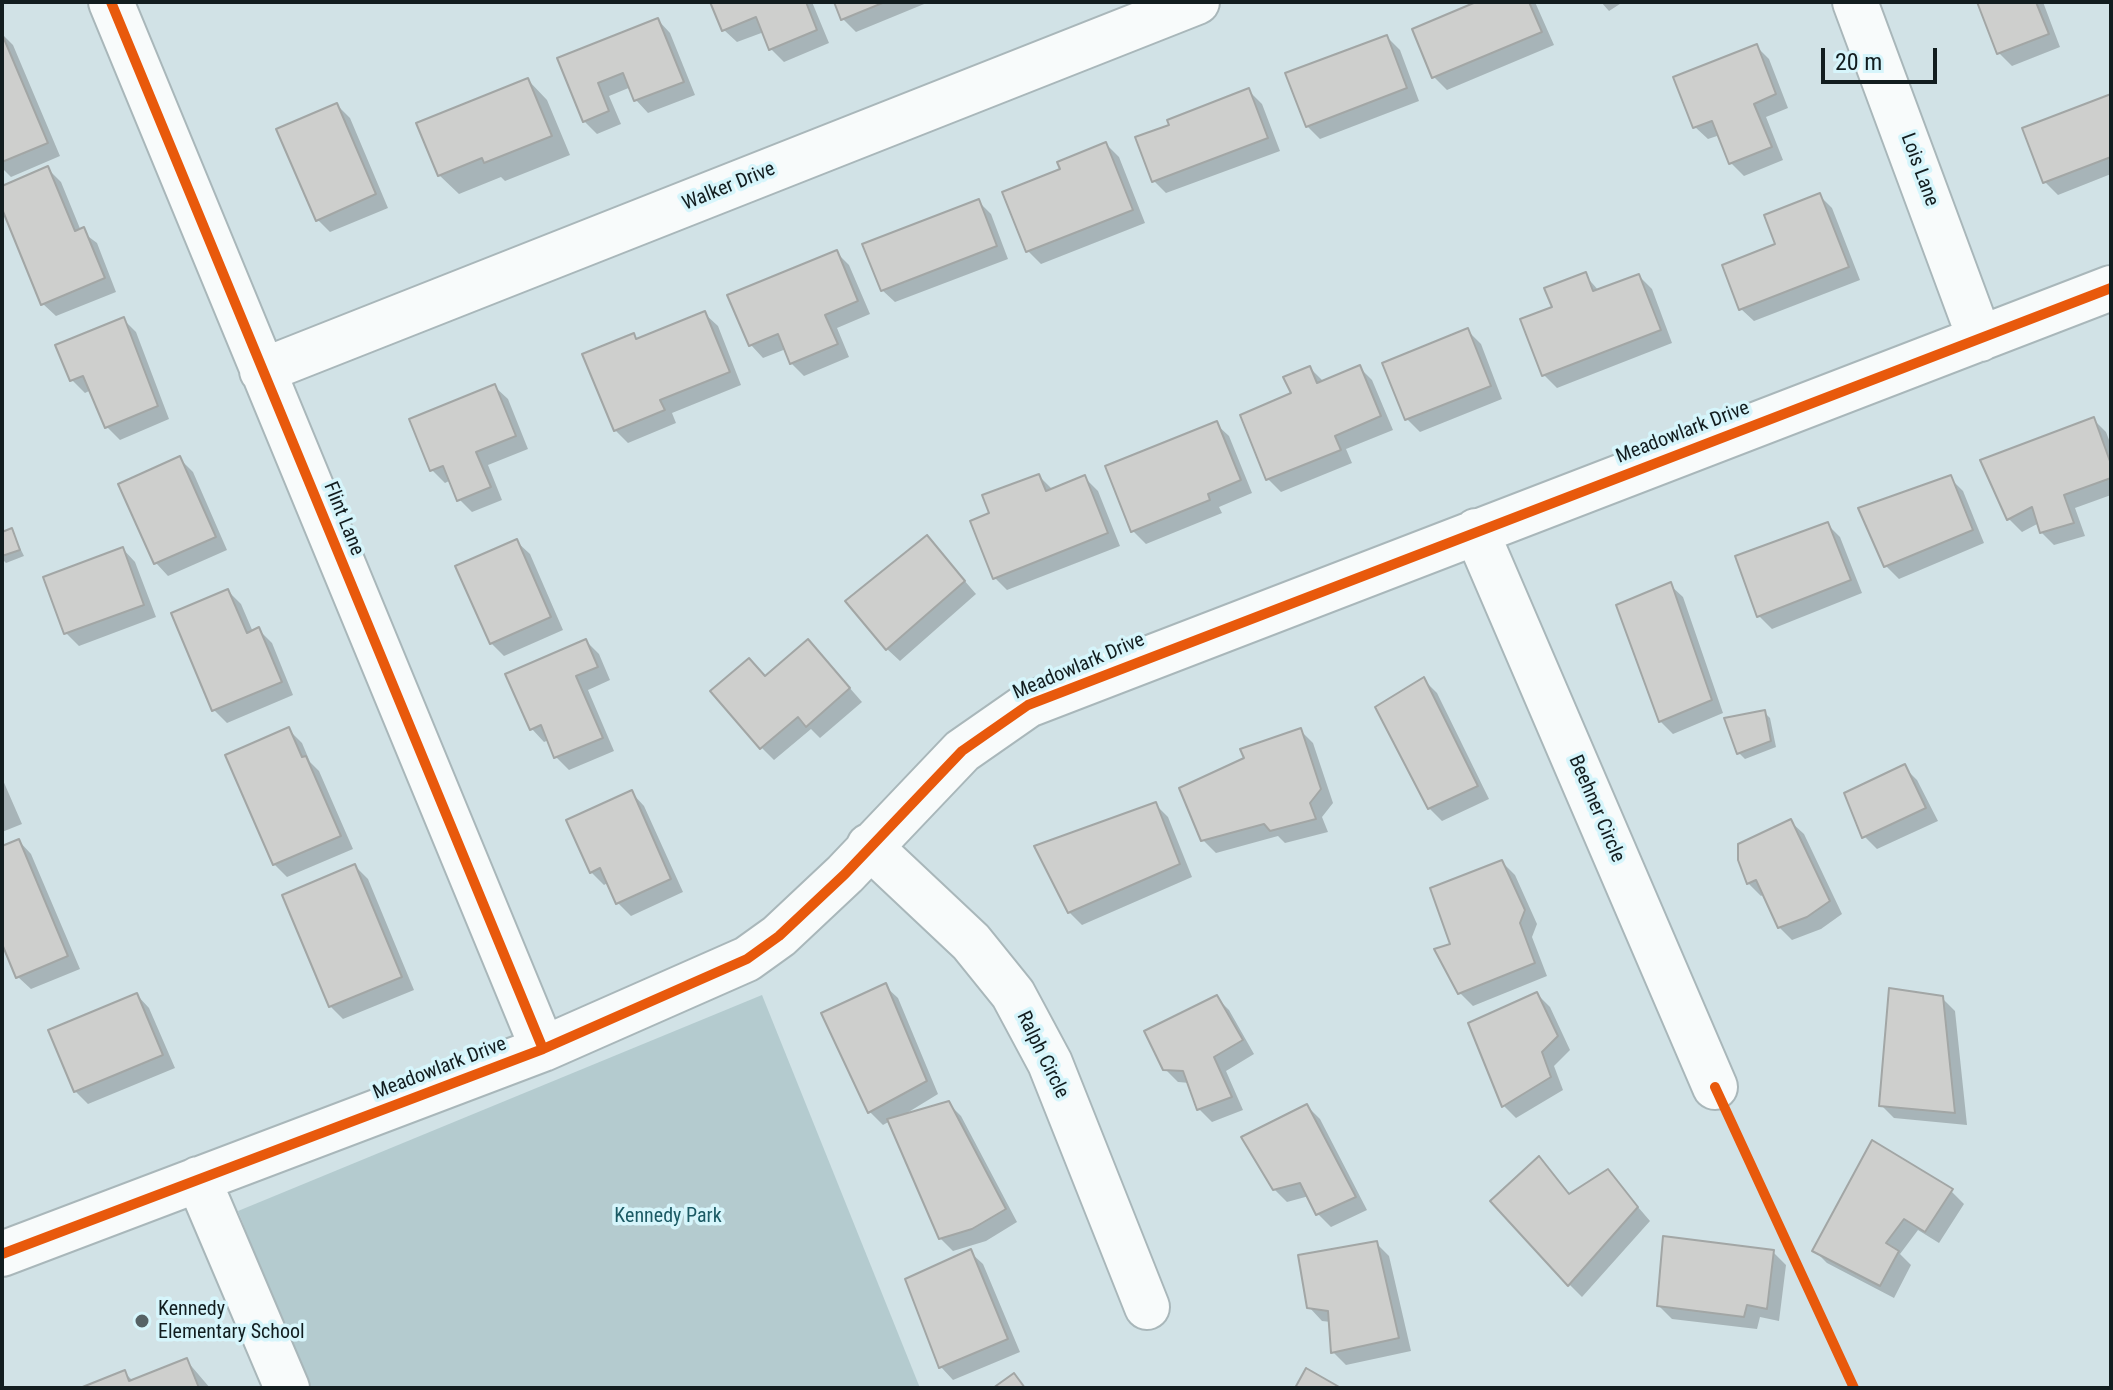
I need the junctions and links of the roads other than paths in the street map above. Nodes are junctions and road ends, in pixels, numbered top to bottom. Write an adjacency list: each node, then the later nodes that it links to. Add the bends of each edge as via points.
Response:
1 (111, 2): 6 (street, Flint Lane)
2 (1197, 2): 6 (street, Walker Drive)
3 (1855, 2): 5 (street, Lois Lane)
4 (2111, 288): 5 (street, Meadowlark Drive)
5 (1980, 339): 7 (street, Meadowlark Drive)
6 (262, 371): 9 (street, Flint Lane)
7 (1476, 531): 8 (street, Meadowlark Drive, via 1028,705 962,751); 10 (street, Beehner Circle)
8 (869, 846): 9 (street, Meadowlark Drive, via 779,936 747,959); 13 (street, Ralph Circle, via 971,942 1013,994 1050,1063)
9 (543, 1049): 11 (street, Meadowlark Drive)
10 (1715, 1087)
11 (198, 1179): 12 (street, Meadowlark Drive); 14 (street)
12 (4, 1247)
13 (1147, 1307)
14 (287, 1388)

